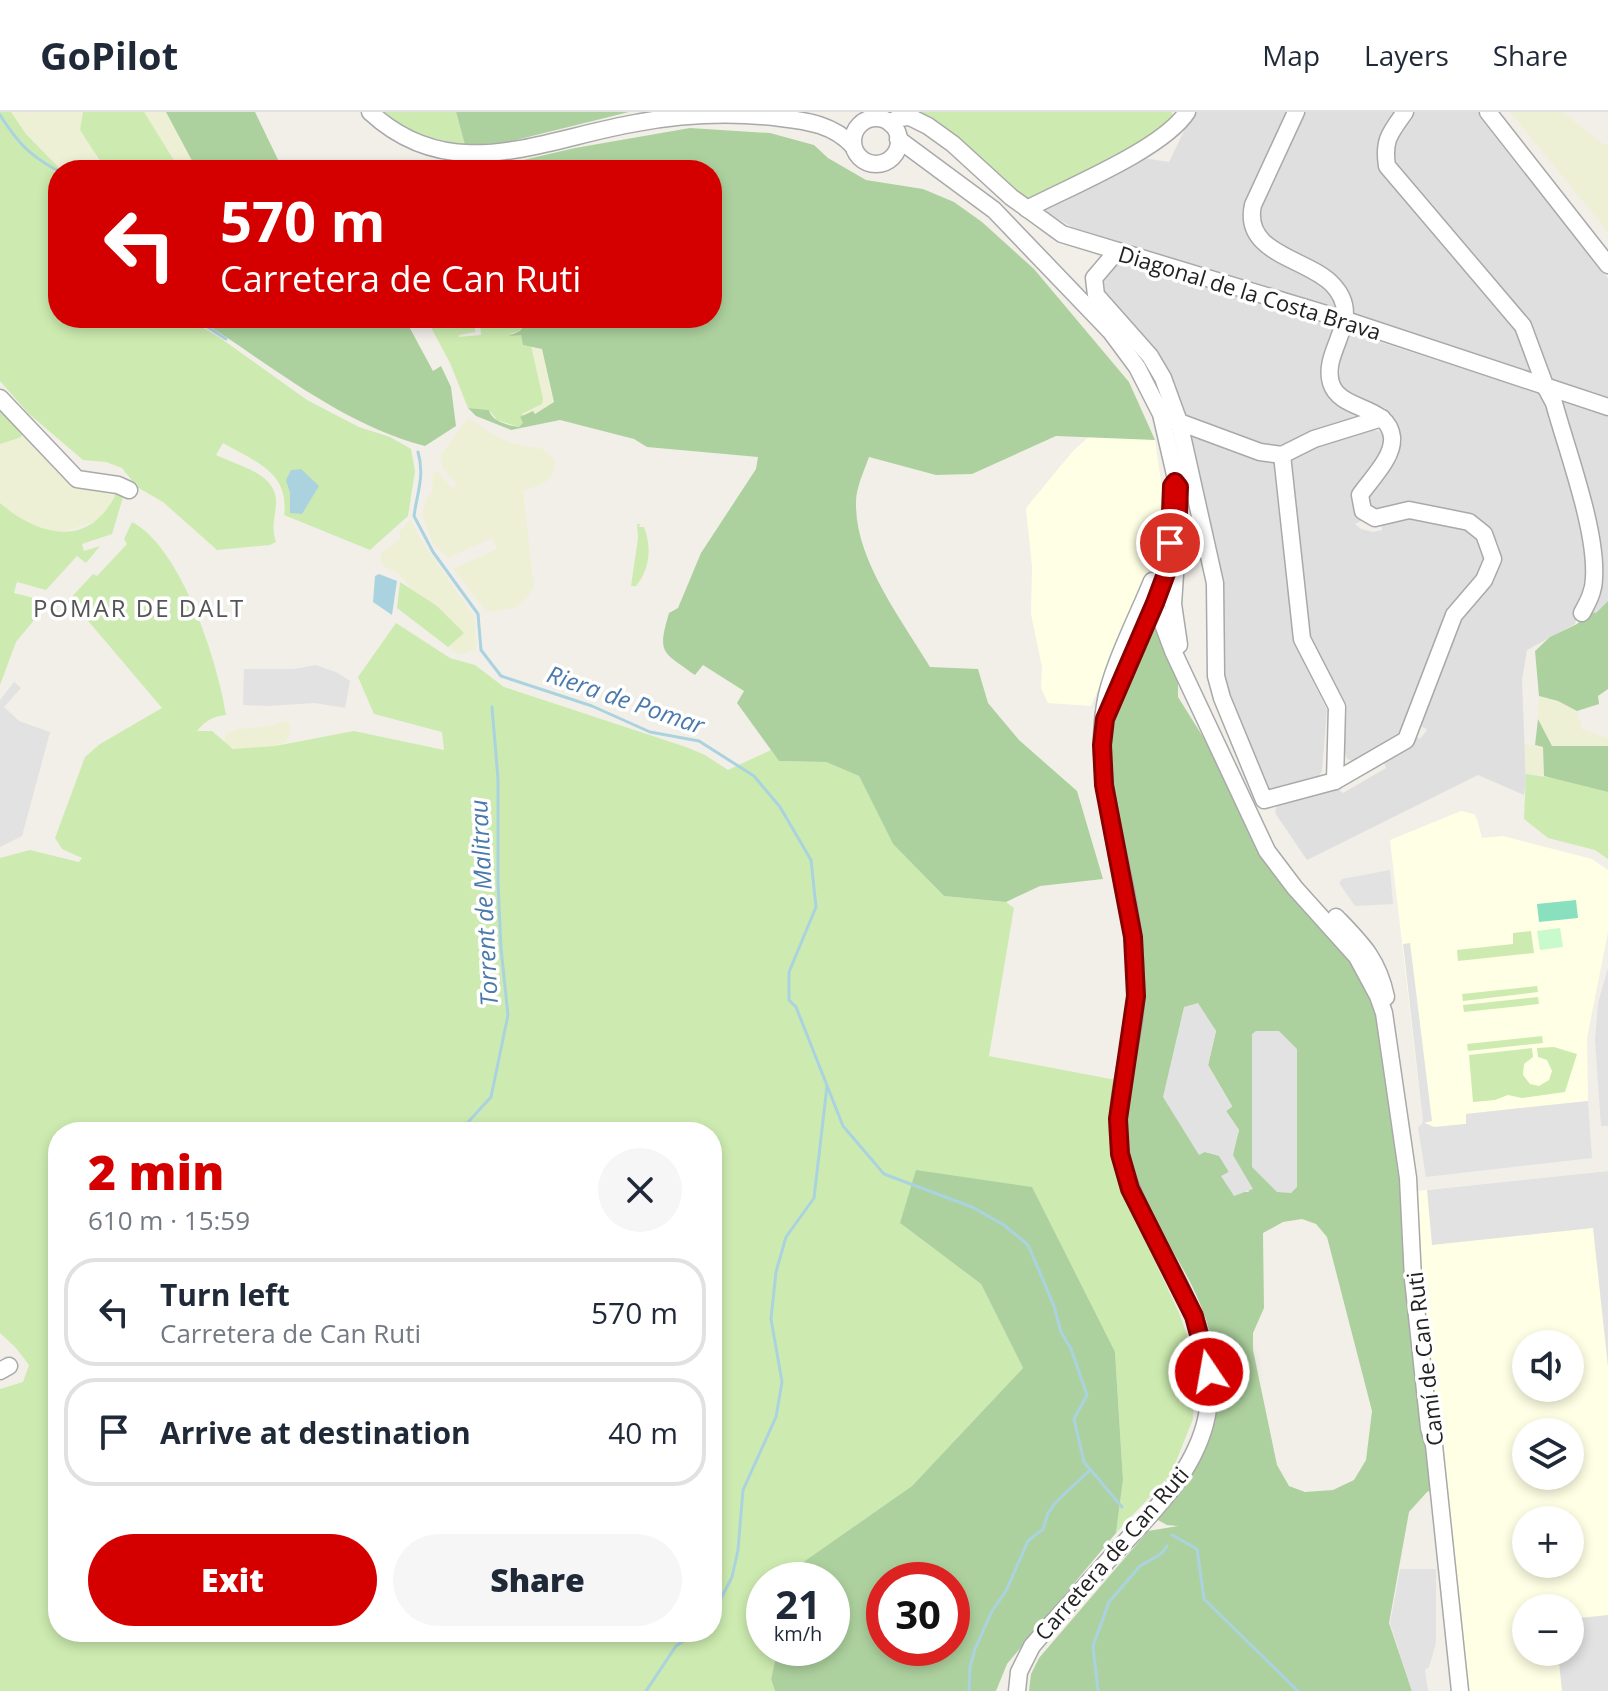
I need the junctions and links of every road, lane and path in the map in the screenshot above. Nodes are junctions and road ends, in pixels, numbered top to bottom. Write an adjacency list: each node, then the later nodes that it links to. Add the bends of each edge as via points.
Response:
1 (370, 112): 8 (street, via 401,136 468,155 672,117 759,115)
2 (1187, 112): 13 (street, via 1150,145)
3 (1296, 112): 17 (street, via 1253,205 1254,231 1262,242 1332,283)
4 (1405, 112): 18 (street, via 1387,138 1387,166 1523,326)
5 (1488, 112): 16 (street)
6 (1497, 112): 15 (street)
7 (859, 125): 8 (street); 9 (street, via 872,118); 10 (street)
8 (825, 126): 10 (street)
9 (895, 132): 11 (street, via 897,149); 12 (street, Carretera de Can Ruti); 13 (street, Diagonal de la Costa Brava, via 898,118 922,123)
10 (853, 146): 11 (street, via 870,163)
11 (892, 157): 12 (street, Carretera de Can Ruti)
12 (930, 163): 24 (street, Carretera de Can Ruti, via 994,210 1111,332 1161,414)
13 (1027, 209): 14 (street, Diagonal de la Costa Brava, via 1062,234)
14 (1117, 251): 17 (street, Diagonal de la Costa Brava); 22 (street, via 1094,278 1096,295 1150,356)
15 (1608, 251)
16 (1608, 265)
17 (1346, 320): 18 (street, Diagonal de la Costa Brava); 21 (street, via 1330,371 1332,385 1350,403)
18 (1546, 388): 20 (street, Diagonal de la Costa Brava); 29 (street, via 1592,548 1594,580)
19 (0, 398): 25 (street, via 77,479)
20 (1608, 407)
21 (1382, 418): 23 (street); 32 (street, via 1392,434 1392,449 1360,495 1363,511 1375,518 1409,510 1469,522 1484,534 1493,559 1484,580 1454,615 1406,740)
22 (1179, 422): 23 (street); 32 (street, via 1215,583 1216,676 1264,800)
23 (1282, 455): 32 (street, via 1302,639 1337,707)
24 (1175, 482): 26 (street, Carretera de Can Ruti); 27 (street, Carretera de Can Ruti)
25 (129, 490)
26 (1171, 518): 28 (street, Carretera de Can Ruti); 31 (street, Carretera de Can Ruti, via 1105,705)
27 (1177, 544): 28 (street, Carretera de Can Ruti); 30 (street, Camí de Can Ruti, via 1173,604)
28 (1155, 603): 30 (street, Camí de Can Ruti); 31 (street, Carretera de Can Ruti)
29 (1582, 613)
30 (1182, 666): 33 (street, Camí de Can Ruti)
31 (1105, 719): 40 (street, Carretera de Can Ruti, via 1104,785 1133,937 1136,996 1118,1119 1120,1154 1130,1189 1199,1328 1209,1372 1208,1408 1186,1469 1032,1646 1019,1672)
32 (1335, 781)
33 (1237, 784): 34 (street, Camí de Can Ruti); 35 (street, Camí de Can Ruti)
34 (1262, 844): 35 (street, Camí de Can Ruti); 36 (street, Camí de Can Ruti)
35 (1299, 877): 37 (street, Camí de Can Ruti)
36 (1315, 911): 37 (street, Camí de Can Ruti, via 1324,912); 38 (street, Camí de Can Ruti, via 1357,957)
37 (1362, 944): 38 (street, Camí de Can Ruti); 39 (street, Camí de Can Ruti, via 1381,973)
38 (1372, 983): 39 (street, Camí de Can Ruti)
39 (1387, 1027): 41 (street, Camí de Can Ruti, via 1408,1178 1413,1279)
40 (1017, 1691)
41 (1460, 1691)

